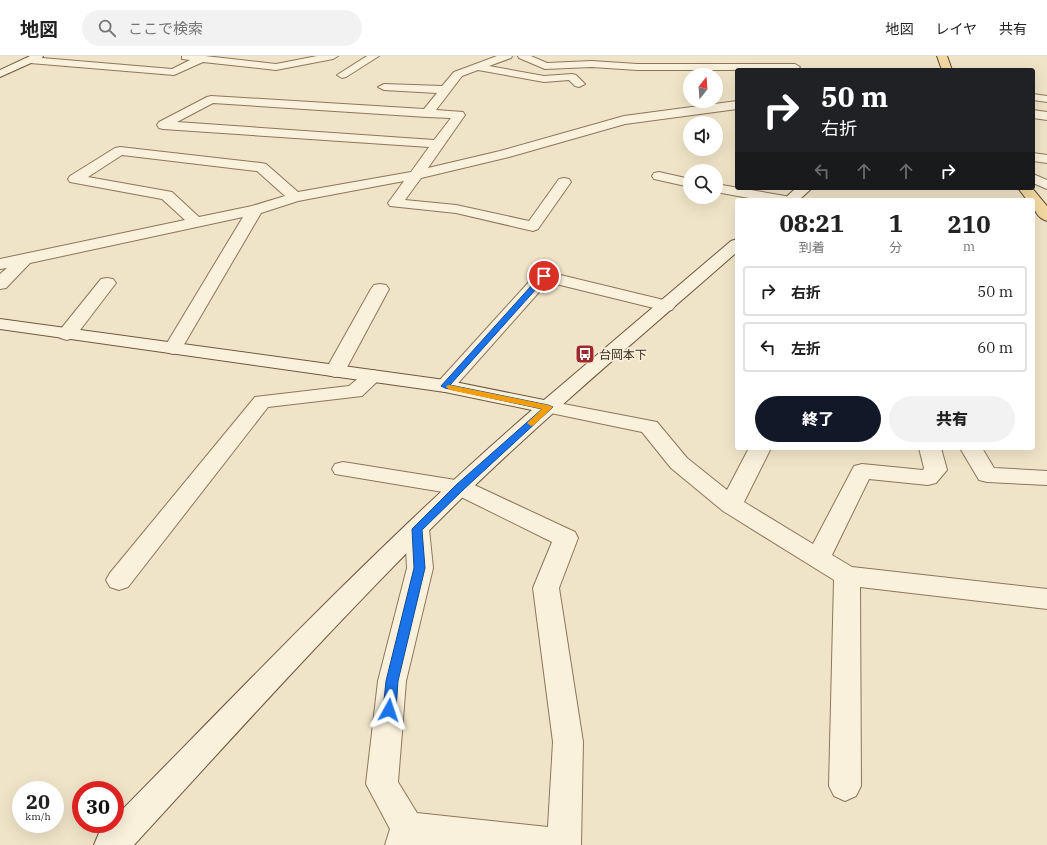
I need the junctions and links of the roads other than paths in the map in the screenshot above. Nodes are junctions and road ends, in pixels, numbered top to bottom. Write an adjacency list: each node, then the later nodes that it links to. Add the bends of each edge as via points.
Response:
1 (177, 56): 9 (street)
2 (333, 56): 9 (street, via 276,67)
3 (374, 56): 15 (street)
4 (507, 56): 10 (street)
5 (523, 56): 11 (street, via 545,66 592,64 637,67)
6 (754, 56): 11 (street)
7 (942, 56): 13 (main road)
8 (34, 58): 9 (street, via 174,72); 14 (street)
9 (201, 58)
10 (477, 67): 16 (street, via 544,79 572,77); 18 (street, via 458,74)
11 (795, 67): 12 (street)
12 (799, 68)
13 (946, 68)
14 (0, 74)
15 (342, 75)
16 (579, 84)
17 (384, 87): 18 (street)
18 (445, 90): 22 (street)
19 (1035, 97): 20 (street)
20 (1047, 100)
21 (735, 105): 28 (street, via 624,120 504,154)
22 (427, 113): 25 (street, via 459,115); 25 (street, via 211,99 163,125)
23 (1035, 114): 24 (street)
24 (1047, 116)
25 (437, 144): 28 (street)
26 (1035, 157): 27 (street)
27 (1047, 159)
28 (417, 175): 32 (street, via 395,202 456,209 534,226); 37 (street)
29 (659, 176): 31 (street)
30 (1035, 179): 33 (street)
31 (683, 181)
32 (564, 182)
33 (1047, 185)
34 (723, 189): 38 (street)
35 (802, 190): 39 (street)
36 (1026, 190): 40 (main road)
37 (295, 197): 42 (street); 44 (street, via 261,167 120,151 75,179 167,195)
38 (774, 198)
39 (792, 198)
40 (1032, 198)
41 (1035, 201): 43 (main road)
42 (255, 210): 44 (street); 54 (street)
43 (1047, 216)
44 (196, 223): 46 (street)
45 (735, 246): 51 (street)
46 (24, 259): 47 (street); 49 (street)
47 (0, 264)
48 (107, 283): 53 (street)
49 (0, 284)
50 (380, 289): 55 (street)
51 (666, 306): 57 (street, via 577,282 544,276); 58 (street)
52 (0, 324): 53 (street)
53 (67, 334): 54 (street)
54 (173, 348): 55 (street)
55 (335, 371): 56 (street)
56 (372, 376): 57 (street); 69 (street, via 355,392 262,401)
57 (445, 386): 58 (street)
58 (548, 407): 64 (street); 65 (street, via 649,427 679,463)
59 (759, 450): 65 (street)
60 (931, 450): 67 (street, via 936,470 928,478 862,471)
61 (972, 450): 63 (street, via 987,475)
62 (343, 469): 64 (street)
63 (1047, 478)
64 (460, 487): 66 (street); 74 (street, via 566,538 546,588 568,742)
65 (731, 505): 67 (street)
66 (417, 529): 72 (street, via 420,568 392,681 382,784); 73 (street)
67 (818, 559): 68 (street)
68 (847, 576): 70 (street); 71 (street)
69 (119, 580)
70 (1047, 599)
71 (846, 786)
72 (404, 836): 74 (street)
73 (111, 845)
74 (563, 845)

